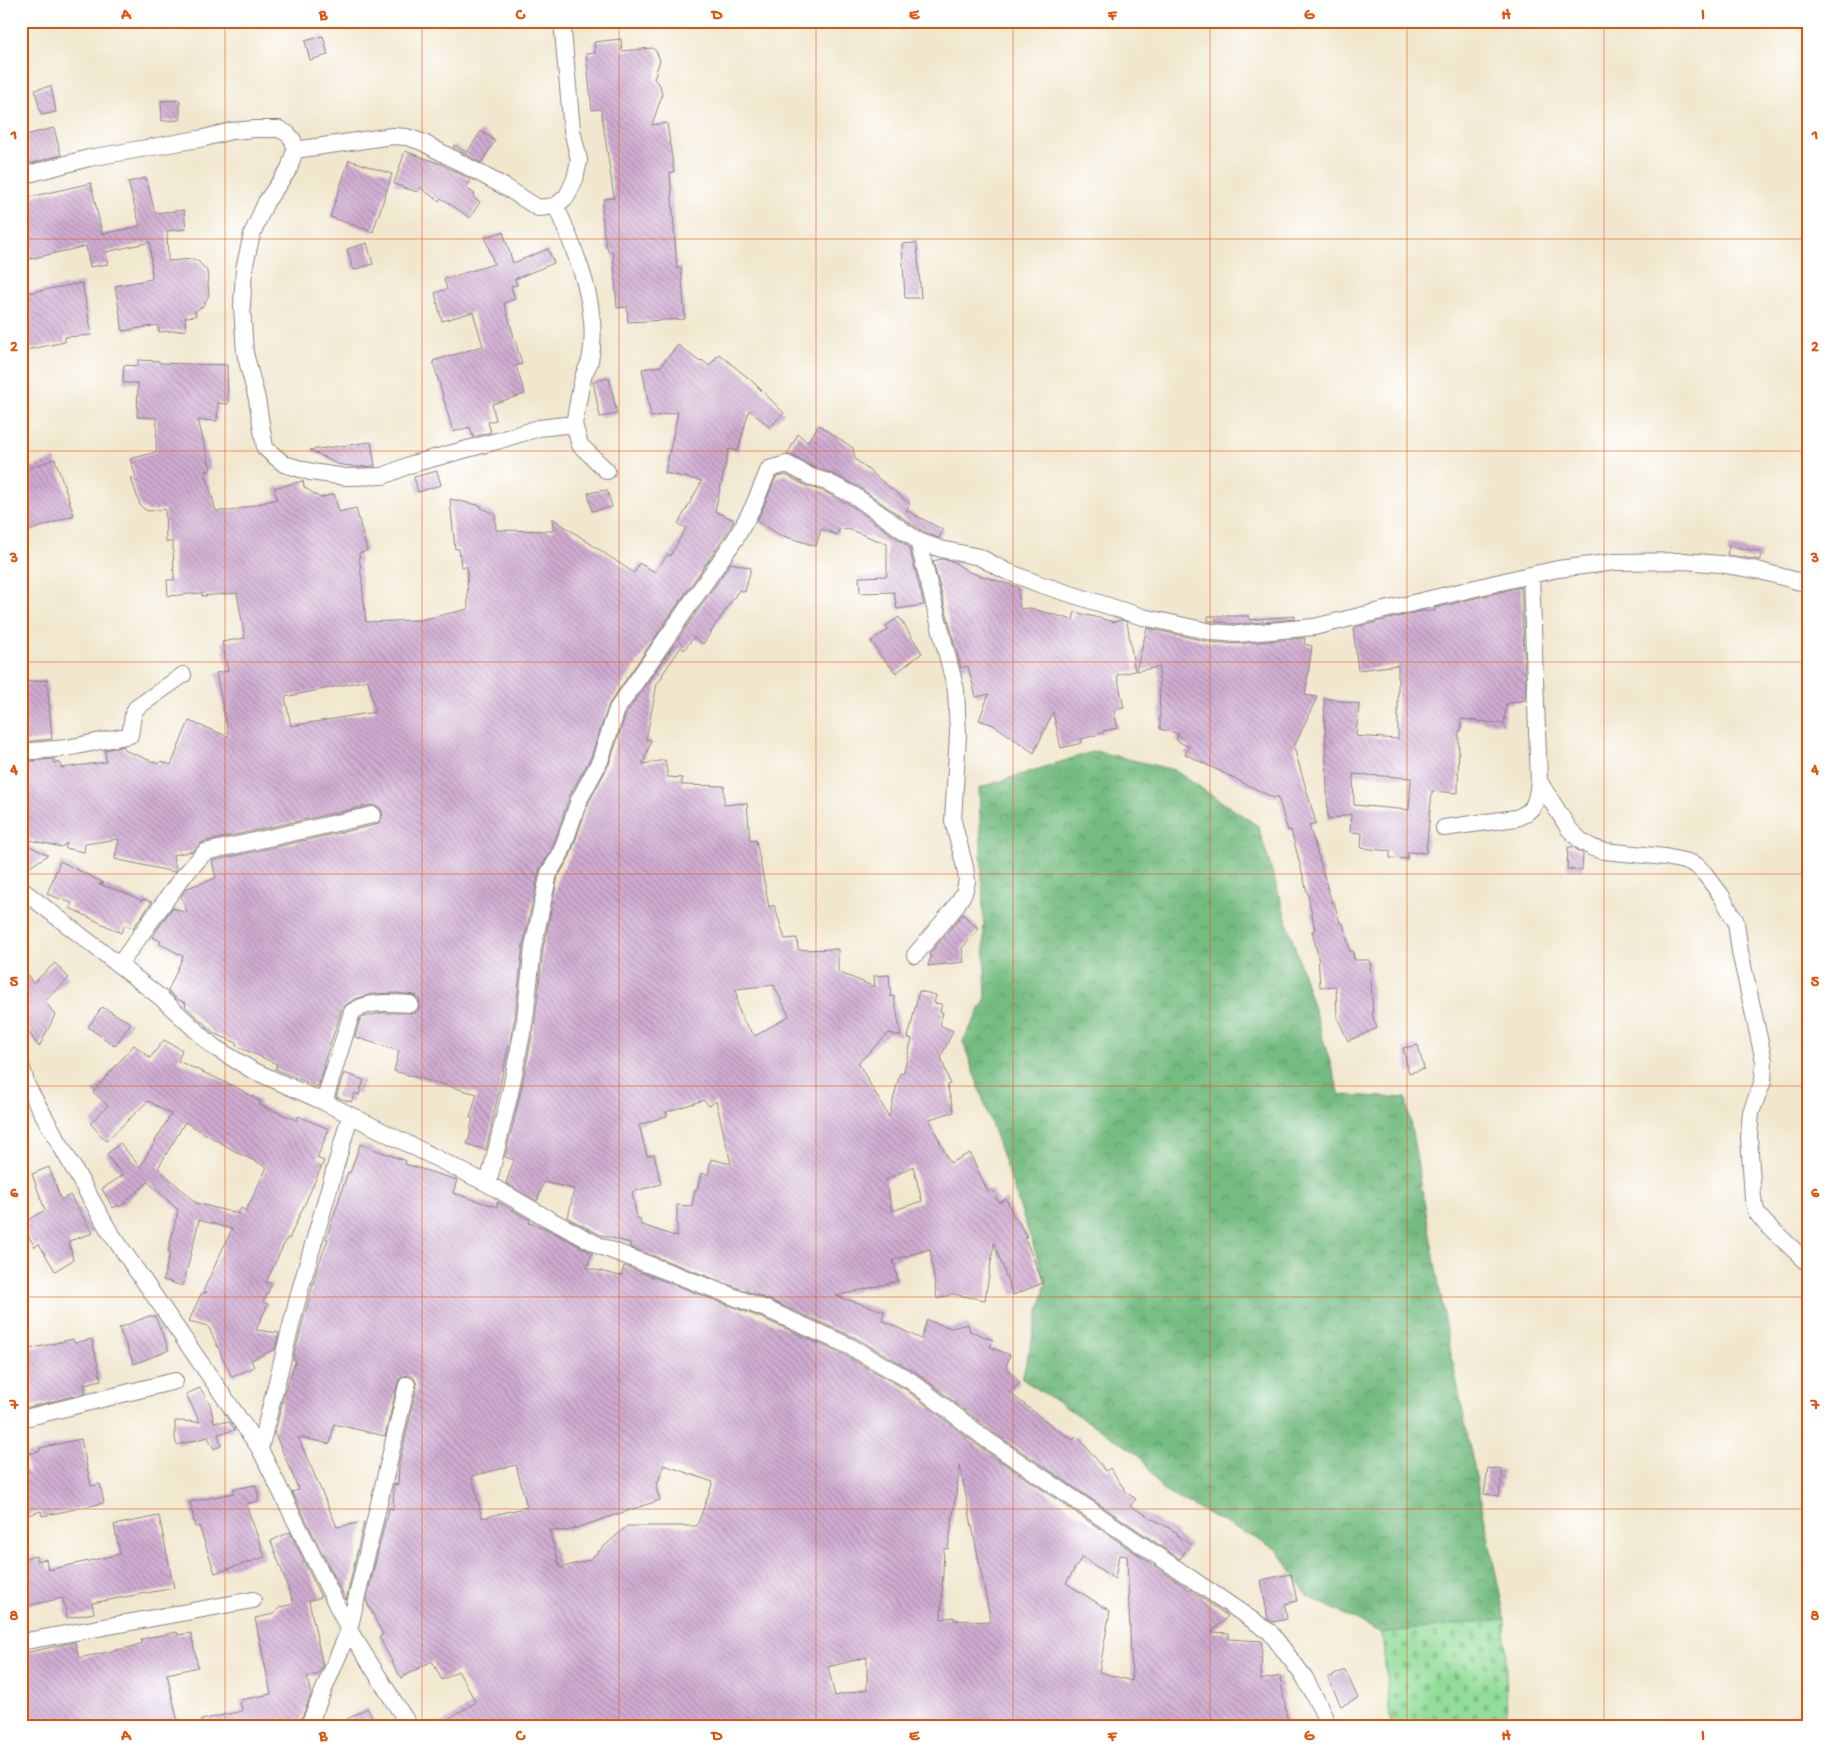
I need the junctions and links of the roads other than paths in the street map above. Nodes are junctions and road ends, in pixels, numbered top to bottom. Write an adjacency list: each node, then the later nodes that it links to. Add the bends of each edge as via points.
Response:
1 (562, 21): 4 (street, via 572,130 579,160 567,196)
2 (295, 150): 3 (street, via 293,140 278,128 231,131 89,158); 4 (street, via 392,136 407,137 507,188 538,208); 5 (street, via 289,169 266,202 252,234 244,269 244,353 257,400 265,448 284,464 311,472 346,477 383,476 412,464 539,428)
3 (21, 176)
4 (556, 206): 5 (street, via 575,249 591,310 590,361 583,378)
5 (574, 424): 6 (street, via 580,445)
6 (607, 471)
7 (918, 541): 8 (street, via 980,557 1039,584 1143,616 1194,629 1238,634 1314,627); 16 (street, via 956,690 958,734 953,821 966,881 964,893 954,909); 22 (street, via 855,496 827,482 787,464 769,469 736,538 617,709 600,761 580,800 561,853 549,873 533,947 525,1019)
8 (1531, 575): 9 (street, via 1615,562 1684,561 1757,570); 12 (street)
9 (1808, 584)
10 (183, 675): 11 (street, via 136,708 130,735 68,748)
11 (21, 752)
12 (1539, 781): 14 (street, via 1534,804 1524,815); 23 (street, via 1568,829 1581,842 1604,851 1689,862 1705,874 1721,895 1736,922 1764,1061 1763,1081 1751,1112 1749,1137 1753,1199 1757,1213 1765,1223)
13 (374, 815): 17 (street, via 205,852 181,879)
14 (1444, 828)
15 (21, 889): 17 (street)
16 (914, 955)
17 (119, 965): 20 (street, via 160,997 214,1048 252,1070)
18 (410, 1004): 20 (street, via 374,1003 352,1012)
19 (21, 1065): 27 (street, via 27,1086 108,1229)
20 (324, 1102): 21 (street)
21 (350, 1116): 22 (street); 27 (street, via 300,1290)
22 (488, 1184): 33 (street, via 600,1246 766,1309 849,1346 911,1381 987,1440 1270,1632 1305,1678)
23 (1808, 1264)
24 (175, 1381): 26 (street)
25 (407, 1385): 29 (street)
26 (21, 1419)
27 (260, 1450): 29 (street)
28 (253, 1600): 30 (street)
29 (349, 1630): 31 (street); 32 (street)
30 (21, 1642)
31 (308, 1727)
32 (410, 1727)
33 (1327, 1727)

